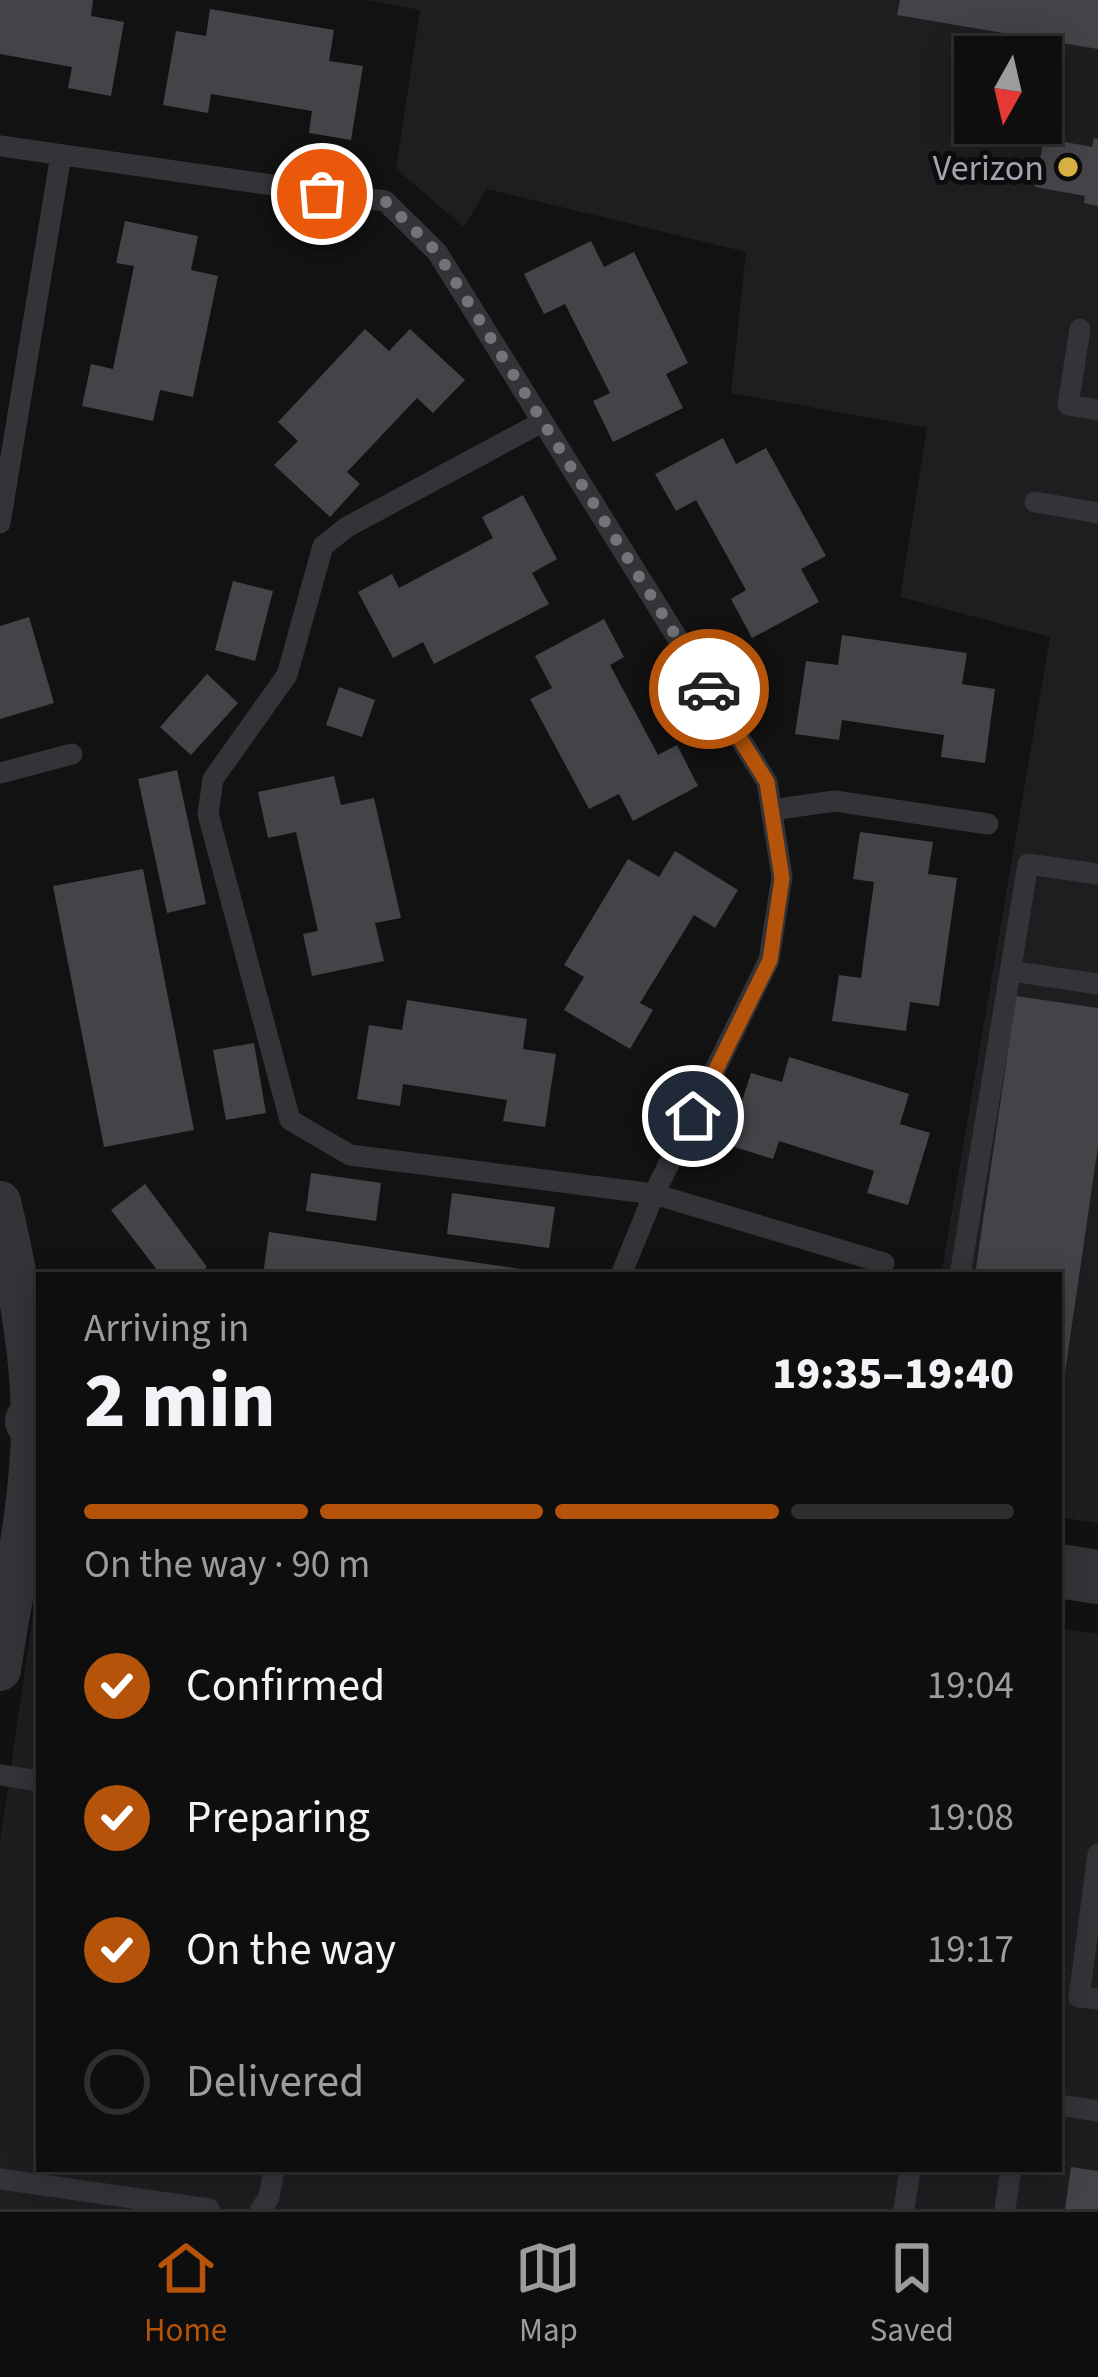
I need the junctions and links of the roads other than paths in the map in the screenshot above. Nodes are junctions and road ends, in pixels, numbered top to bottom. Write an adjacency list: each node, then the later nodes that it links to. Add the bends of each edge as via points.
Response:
1 (0, 146): 2 (lane)
2 (61, 155): 5 (lane, via 385,201 437,252); 8 (lane)
3 (1081, 329): 4 (lane, via 1068,405)
4 (1098, 410)
5 (542, 422): 11 (lane, via 767,782); 16 (lane, via 323,546 287,675 213,778 208,814 290,1120 350,1155)
6 (1035, 502): 7 (lane)
7 (1098, 513)
8 (0, 523)
9 (72, 754): 10 (lane)
10 (0, 772)
11 (771, 810): 12 (lane, via 835,801); 16 (lane, via 782,878 770,960)
12 (988, 824)
13 (1098, 874): 14 (lane, via 1028,864)
14 (1010, 971): 15 (lane); 20 (lane)
15 (1098, 984)
16 (654, 1194): 18 (lane); 19 (lane)
17 (0, 1202): 21 (street)
18 (884, 1263)
19 (622, 1272)
20 (960, 1272)
21 (36, 1422): 22 (street)
22 (13, 1489): 25 (street)
23 (1062, 1571): 24 (street)
24 (1098, 1577)
25 (0, 1670)
26 (0, 1775): 27 (lane)
27 (36, 1781)
28 (1098, 1854): 29 (lane, via 1078,1996)
29 (1098, 1999)
30 (1062, 2105): 31 (lane)
31 (1098, 2110)
32 (273, 2172): 38 (lane)
33 (910, 2172): 39 (lane)
34 (1011, 2172): 40 (lane)
35 (46, 2177): 36 (lane); 37 (lane)
36 (0, 2180)
37 (209, 2209)
38 (261, 2209)
39 (904, 2209)
40 (1005, 2209)

